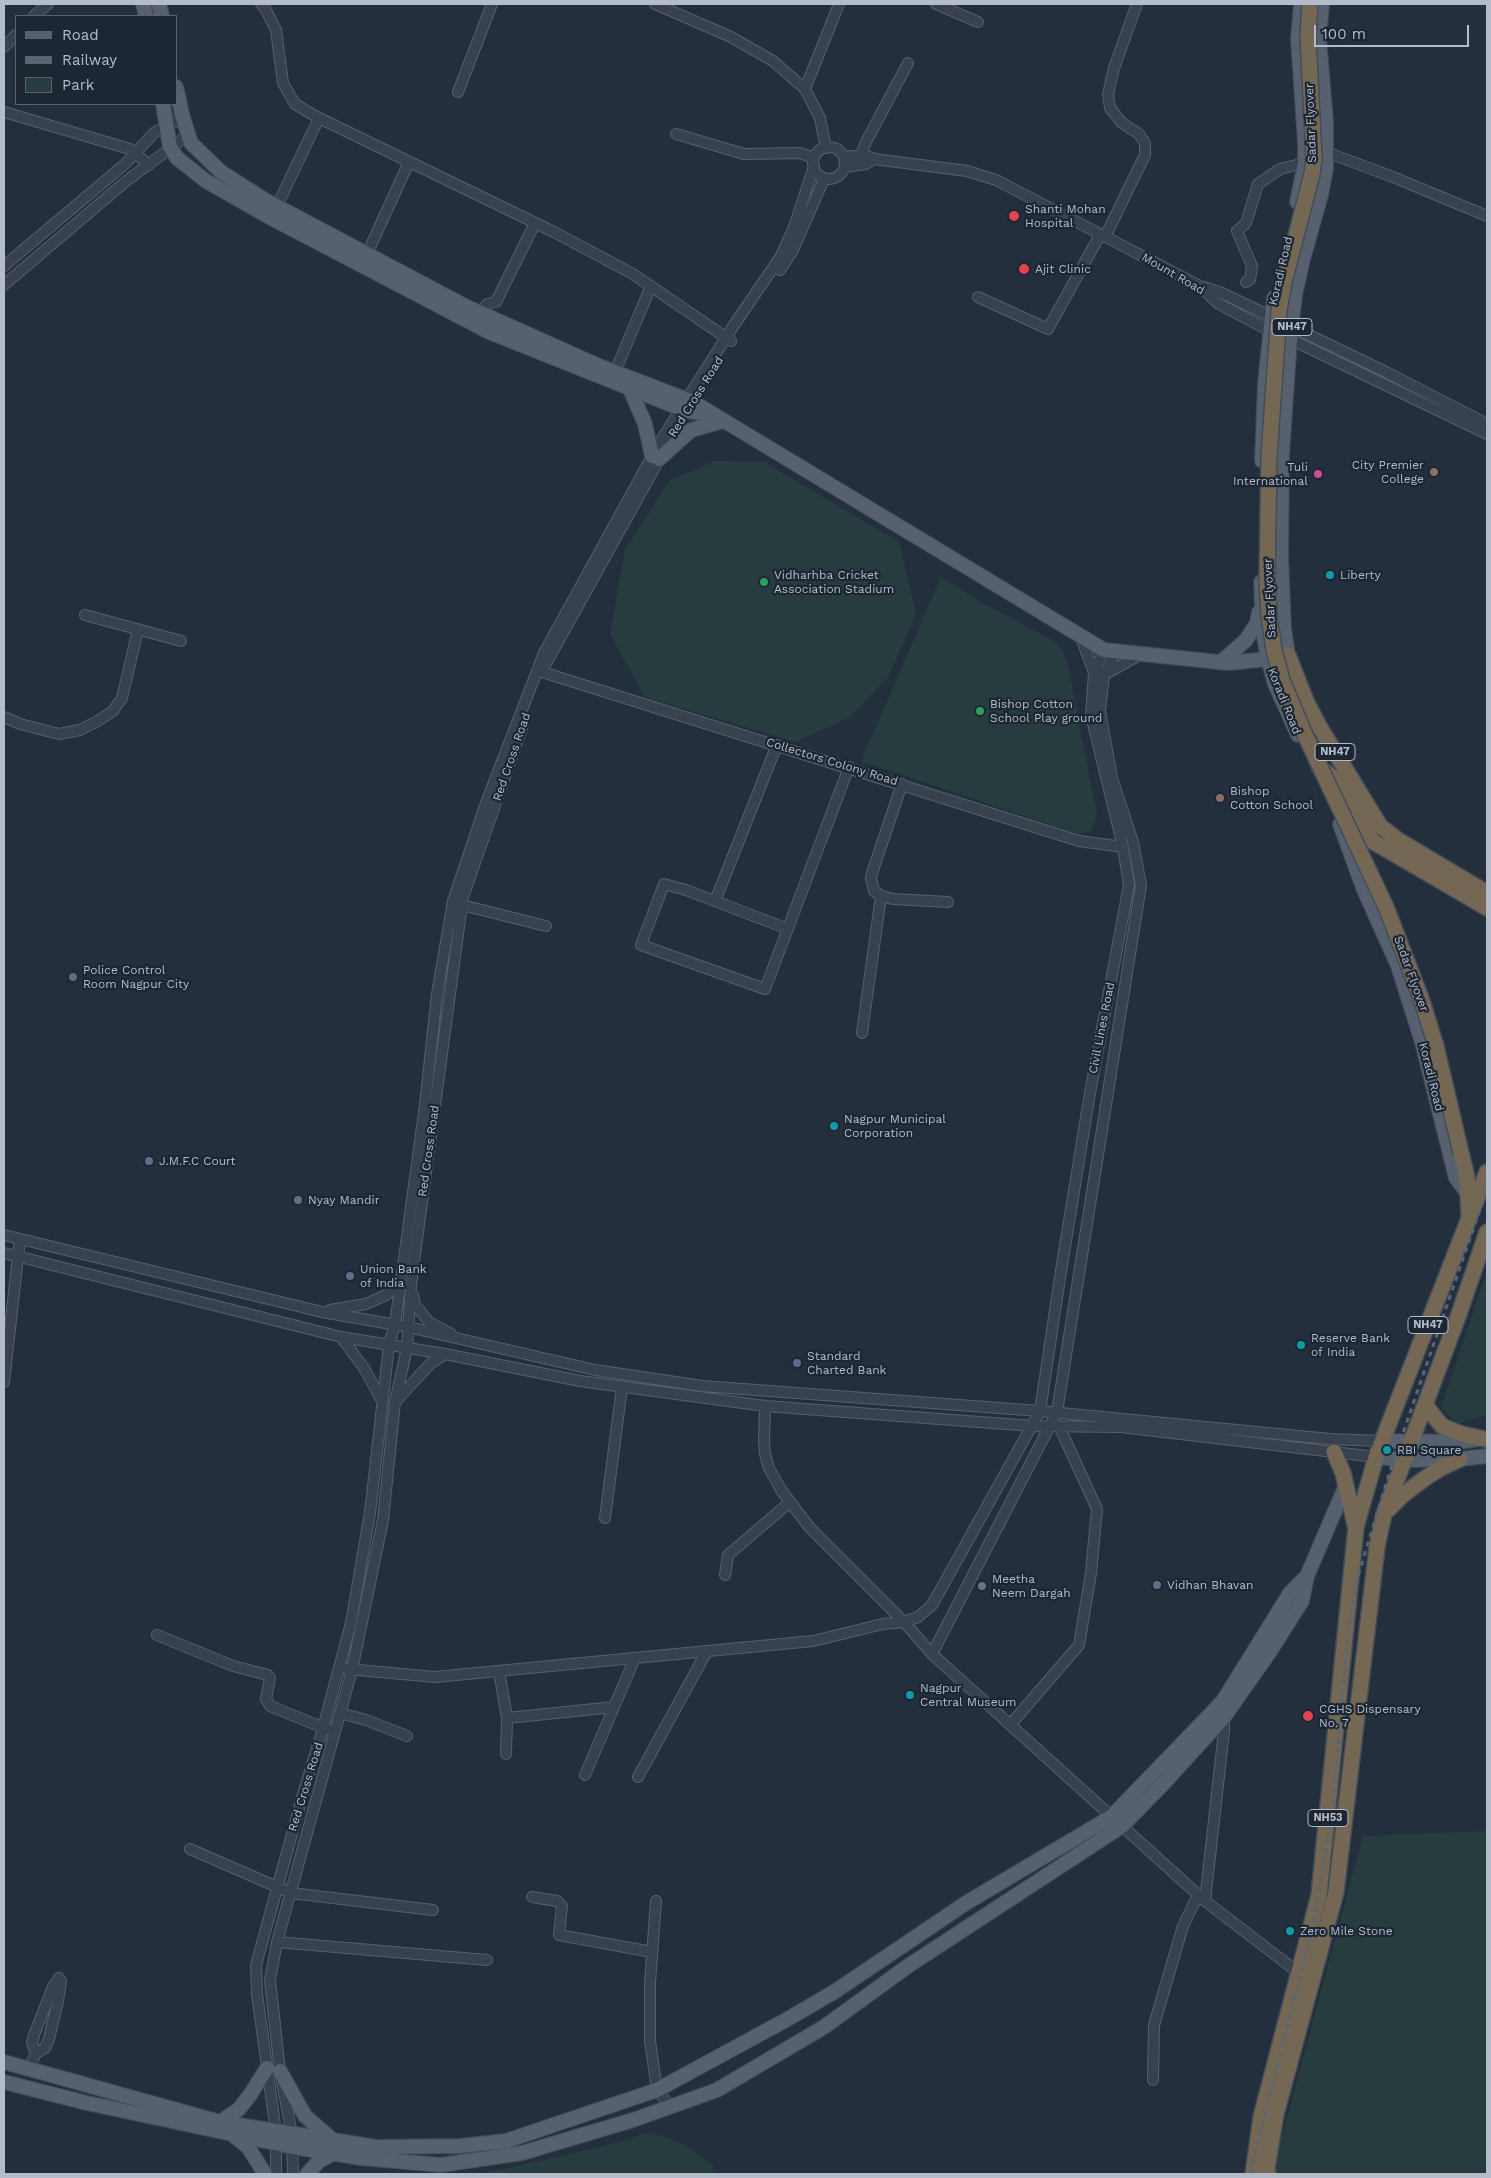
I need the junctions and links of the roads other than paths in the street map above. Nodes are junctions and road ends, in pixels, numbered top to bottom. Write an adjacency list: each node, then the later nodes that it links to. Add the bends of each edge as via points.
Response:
1 (48, 4): 12 (street)
2 (261, 4): 23 (street, via 276,30 283,83 295,104)
3 (492, 4): 18 (street)
4 (654, 4): 17 (street, via 731,37 773,61)
5 (839, 4): 17 (street)
6 (936, 4): 13 (street)
7 (1137, 4): 42 (street, via 1108,94 1110,108 1145,143 1145,154)
8 (1301, 4): 36 (main road, Koradi Road, via 1298,39)
9 (1310, 4): 89 (highway, Sadar Flyover, bridge, via 1308,35 1314,158 1279,311 1269,457 1269,615 1282,680 1386,907 1421,998)
10 (1316, 4): 89 (highway, Sadar Flyover, via 1314,68 1320,119 1320,174 1290,278 1277,432 1274,567 1280,645 1289,679 1343,798 1374,857 1418,965 1440,1028)
11 (1322, 4): 29 (main road, NH47, via 1319,39)
12 (35, 15)
13 (978, 22)
14 (15, 35): 15 (street)
15 (4, 48)
16 (908, 63): 31 (street)
17 (805, 89): 28 (street, via 820,118)
18 (458, 92)
19 (178, 96): 22 (main road)
20 (164, 105): 24 (main road)
21 (4, 112): 30 (street, via 130,149)
22 (183, 118): 24 (street); 26 (main road)
23 (319, 118): 33 (street); 39 (street)
24 (166, 126): 27 (main road); 30 (street, via 155,132)
25 (676, 134): 34 (street, via 744,154 800,153)
26 (188, 135): 27 (street); 39 (main road, via 191,143 221,172)
27 (170, 147): 37 (street); 54 (main road, via 177,158 206,181 338,255 489,332)
28 (826, 148): 34 (street, via 817,153); 35 (street, via 838,149)
29 (1326, 152): 40 (street); 51 (main road, NH47, via 1321,195 1303,259)
30 (135, 154): 37 (street); 44 (street)
31 (861, 154): 32 (street, Mount Road); 35 (street)
32 (874, 159): 35 (street, Mount Road, via 866,164); 42 (street, Mount Road, via 967,171 996,180)
33 (408, 162): 41 (street); 43 (street)
34 (814, 162): 38 (street, via 818,175); 52 (street, via 794,227 781,256)
35 (844, 162): 38 (street, via 840,176)
36 (1305, 163): 45 (street, via 1280,169 1258,184 1246,223 1237,231 1252,266 1250,280); 50 (main road, Koradi Road / NH47, via 1276,282)
37 (149, 165): 46 (street)
38 (824, 178): 52 (street, via 792,252)
39 (277, 206): 43 (main road)
40 (1487, 216)
41 (535, 223): 47 (street); 49 (street, via 496,302 488,304)
42 (1103, 236): 48 (street, via 1048,330); 50 (street, Mount Road, via 1198,285 1219,304)
43 (367, 254): 49 (main road)
44 (4, 266)
45 (1246, 282)
46 (4, 285)
47 (651, 286): 52 (street); 53 (street)
48 (978, 296)
49 (481, 313): 53 (main road)
50 (1270, 324): 51 (street, Mount Road); 60 (main road, Koradi Road / NH47, via 1263,438)
51 (1291, 333): 57 (street, via 1388,373); 58 (street, Mount Road); 67 (main road, NH47, via 1281,508 1284,629)
52 (729, 339): 55 (street, Red Cross Road)
53 (615, 372): 55 (main road)
54 (630, 389): 55 (main road); 59 (main road)
55 (687, 405): 56 (main road); 59 (street, Red Cross Road)
56 (717, 417): 59 (main road, via 691,430); 63 (main road)
57 (1487, 424)
58 (1487, 434)
59 (656, 457): 70 (street, Red Cross Road); 88 (street, via 544,653 486,803 453,901 437,994)
60 (1260, 600): 68 (main road, Koradi Road / NH47); 69 (main road, via 1257,623 1246,640)
61 (85, 615): 62 (street)
62 (138, 630): 64 (street); 72 (street, via 122,698 113,711 80,730 59,734)
63 (1080, 635): 65 (main road); 71 (street)
64 (181, 641)
65 (1110, 650): 66 (main road); 71 (street)
66 (1141, 654): 69 (main road); 71 (street)
67 (1288, 655): 68 (main road); 78 (highway, NH47, via 1307,703 1344,769)
68 (1268, 659): 69 (main road); 74 (main road, Koradi Road / NH47, via 1275,684)
69 (1222, 662)
70 (542, 672): 73 (street, Collectors Colony Road); 83 (street, Red Cross Road)
71 (1099, 674): 77 (street, Civil Lines Road, via 1091,715); 115 (street, via 1100,711 1112,778 1133,842 1141,885)
72 (4, 717)
73 (777, 745): 75 (street, Collectors Colony Road); 81 (street)
74 (1310, 760): 78 (highway, via 1341,784 1372,841); 91 (main road, Koradi Road / NH47, via 1341,826 1364,890 1398,966 1422,1042 1456,1178)
75 (849, 767): 76 (street, Collectors Colony Road); 86 (street)
76 (902, 784): 77 (street, Collectors Colony Road, via 1079,841); 80 (street, via 871,878 874,891)
77 (1123, 847): 114 (street, Civil Lines Road, via 1129,885 1090,1093)
78 (1395, 847): 79 (highway); 84 (highway, NH47)
79 (1487, 893)
80 (881, 896): 82 (street); 87 (street)
81 (715, 901): 86 (street); 86 (street, via 664,884 642,945 766,989)
82 (948, 902)
83 (462, 905): 85 (street); 88 (street, Red Cross Road)
84 (1487, 908)
85 (546, 926)
86 (788, 929)
87 (862, 1033)
88 (430, 1105): 99 (street, Red Cross Road)
89 (1466, 1151): 91 (highway, Sadar Flyover); 92 (highway, Sadar Flyover)
90 (1487, 1172): 92 (highway)
91 (1466, 1191): 93 (highway, Sadar Flyover)
92 (1484, 1191): 93 (highway)
93 (1471, 1214): 120 (highway, NH47)
94 (1487, 1232): 112 (highway, NH47)
95 (4, 1235): 96 (street)
96 (20, 1239): 98 (street); 100 (street)
97 (4, 1253): 98 (street)
98 (18, 1256): 103 (street); 108 (street)
99 (406, 1284): 100 (street, via 366,1304); 101 (street, Red Cross Road); 102 (street, Red Cross Road); 104 (street, via 414,1305 429,1322)
100 (322, 1312): 101 (street)
101 (395, 1324): 102 (street); 105 (street, Red Cross Road)
102 (408, 1327): 104 (street); 106 (street, Red Cross Road)
103 (341, 1337): 105 (street); 110 (street, via 364,1368)
104 (462, 1340): 114 (street, via 595,1370 702,1386)
105 (389, 1345): 106 (street); 110 (street, Red Cross Road)
106 (406, 1348): 107 (street); 111 (street, Red Cross Road)
107 (445, 1354): 109 (street); 111 (street, via 430,1364)
108 (4, 1382)
109 (622, 1387): 113 (street); 130 (street)
110 (382, 1401): 139 (street, Red Cross Road, via 370,1513 351,1623)
111 (395, 1402): 140 (street, Red Cross Road, via 382,1520)
112 (1425, 1405): 119 (highway, via 1442,1426); 121 (highway, NH47)
113 (765, 1406): 116 (street); 128 (street, via 765,1454 769,1468)
114 (1040, 1411): 115 (street); 116 (street, Civil Lines Road)
115 (1057, 1412): 117 (street); 120 (street, via 1330,1439)
116 (1033, 1426): 117 (street); 134 (street, Civil Lines Road, via 932,1605)
117 (1048, 1426): 118 (street); 137 (street)
118 (1059, 1426): 122 (street, via 1121,1427); 147 (street, via 1097,1510 1091,1573 1079,1646)
119 (1486, 1438): 121 (main road, via 1458,1442)
120 (1382, 1441): 121 (main road); 124 (highway, NH47)
121 (1411, 1442): 126 (highway, NH47)
122 (1334, 1452): 124 (street); 127 (highway)
123 (1487, 1456): 125 (main road)
124 (1376, 1457): 126 (main road); 131 (highway, NH53)
125 (1460, 1459): 126 (main road); 129 (highway, via 1424,1479)
126 (1403, 1460): 129 (highway, NH53)
127 (1346, 1485): 131 (highway); 133 (main road)
128 (790, 1502): 132 (street, via 728,1555); 134 (street, via 827,1546)
129 (1384, 1514): 189 (highway, NH53, via 1377,1547 1336,1892 1276,2114)
130 (605, 1518)
131 (1356, 1526): 168 (highway, NH53, via 1319,1895)
132 (724, 1575)
133 (1307, 1576): 142 (main road, via 1290,1593); 145 (main road, via 1302,1601)
134 (904, 1622): 136 (street, via 813,1641); 137 (street)
135 (157, 1635): 148 (street, via 233,1666 268,1675 268,1703)
136 (707, 1651): 138 (street); 153 (street)
137 (932, 1654): 147 (street)
138 (635, 1658): 141 (street); 143 (street)
139 (339, 1668): 140 (street); 148 (street, Red Cross Road)
140 (352, 1670): 141 (street, via 435,1677); 144 (street, Red Cross Road)
141 (499, 1671): 146 (street)
142 (1224, 1701): 145 (street); 154 (main road)
143 (614, 1708): 146 (street); 152 (street)
144 (341, 1709): 149 (street, Red Cross Road); 150 (street)
145 (1224, 1717): 155 (main road); 160 (street)
146 (507, 1718): 151 (street)
147 (1010, 1725): 154 (street)
148 (323, 1728): 149 (street); 157 (street, Red Cross Road)
149 (335, 1732): 158 (street, Red Cross Road)
150 (407, 1736)
151 (506, 1754)
152 (585, 1775)
153 (638, 1778)
154 (1111, 1817): 155 (street); 163 (main road)
155 (1122, 1826): 160 (street); 164 (main road)
156 (190, 1849): 157 (street)
157 (277, 1887): 158 (street); 172 (street, Red Cross Road, via 256,1965 257,1994)
158 (291, 1894): 162 (street); 165 (street, Red Cross Road)
159 (532, 1897): 166 (street, via 557,1901 562,1906 558,1935)
160 (1201, 1898): 168 (street); 173 (street, via 1183,1926 1154,2025)
161 (656, 1900): 166 (street)
162 (433, 1910)
163 (956, 1910): 164 (main road); 176 (main road, via 834,1992)
164 (965, 1929): 178 (main road, via 824,2026 717,2090)
165 (277, 1942): 167 (street); 172 (street, Red Cross Road, via 270,1980)
166 (652, 1952): 176 (street, via 650,2041)
167 (486, 1960)
168 (1299, 1973): 188 (highway, NH53, via 1261,2118)
169 (36, 2053): 169 (street, via 32,2043 34,2034 59,1978 50,2039 45,2048); 171 (street)
170 (4, 2062): 171 (main road)
171 (28, 2070): 175 (main road)
172 (274, 2070): 179 (main road, via 239,2109); 181 (street, Red Cross Road); 182 (street, Red Cross Road); 183 (main road, via 305,2116)
173 (1154, 2080)
174 (4, 2082): 177 (main road)
175 (90, 2086): 177 (main road); 179 (main road)
176 (657, 2090): 178 (street); 183 (main road, via 506,2140 460,2146)
177 (86, 2103): 180 (main road)
178 (671, 2106): 183 (main road, via 522,2153 450,2164 361,2158)
179 (220, 2122): 181 (main road)
180 (231, 2134): 181 (main road); 184 (main road, via 248,2147)
181 (276, 2138): 182 (main road); 185 (street, Red Cross Road)
182 (293, 2141): 183 (main road); 186 (street, Red Cross Road)
183 (333, 2148): 187 (main road)
184 (265, 2174)
185 (276, 2174)
186 (292, 2174)
187 (307, 2174)
188 (1253, 2174)
189 (1268, 2174)

